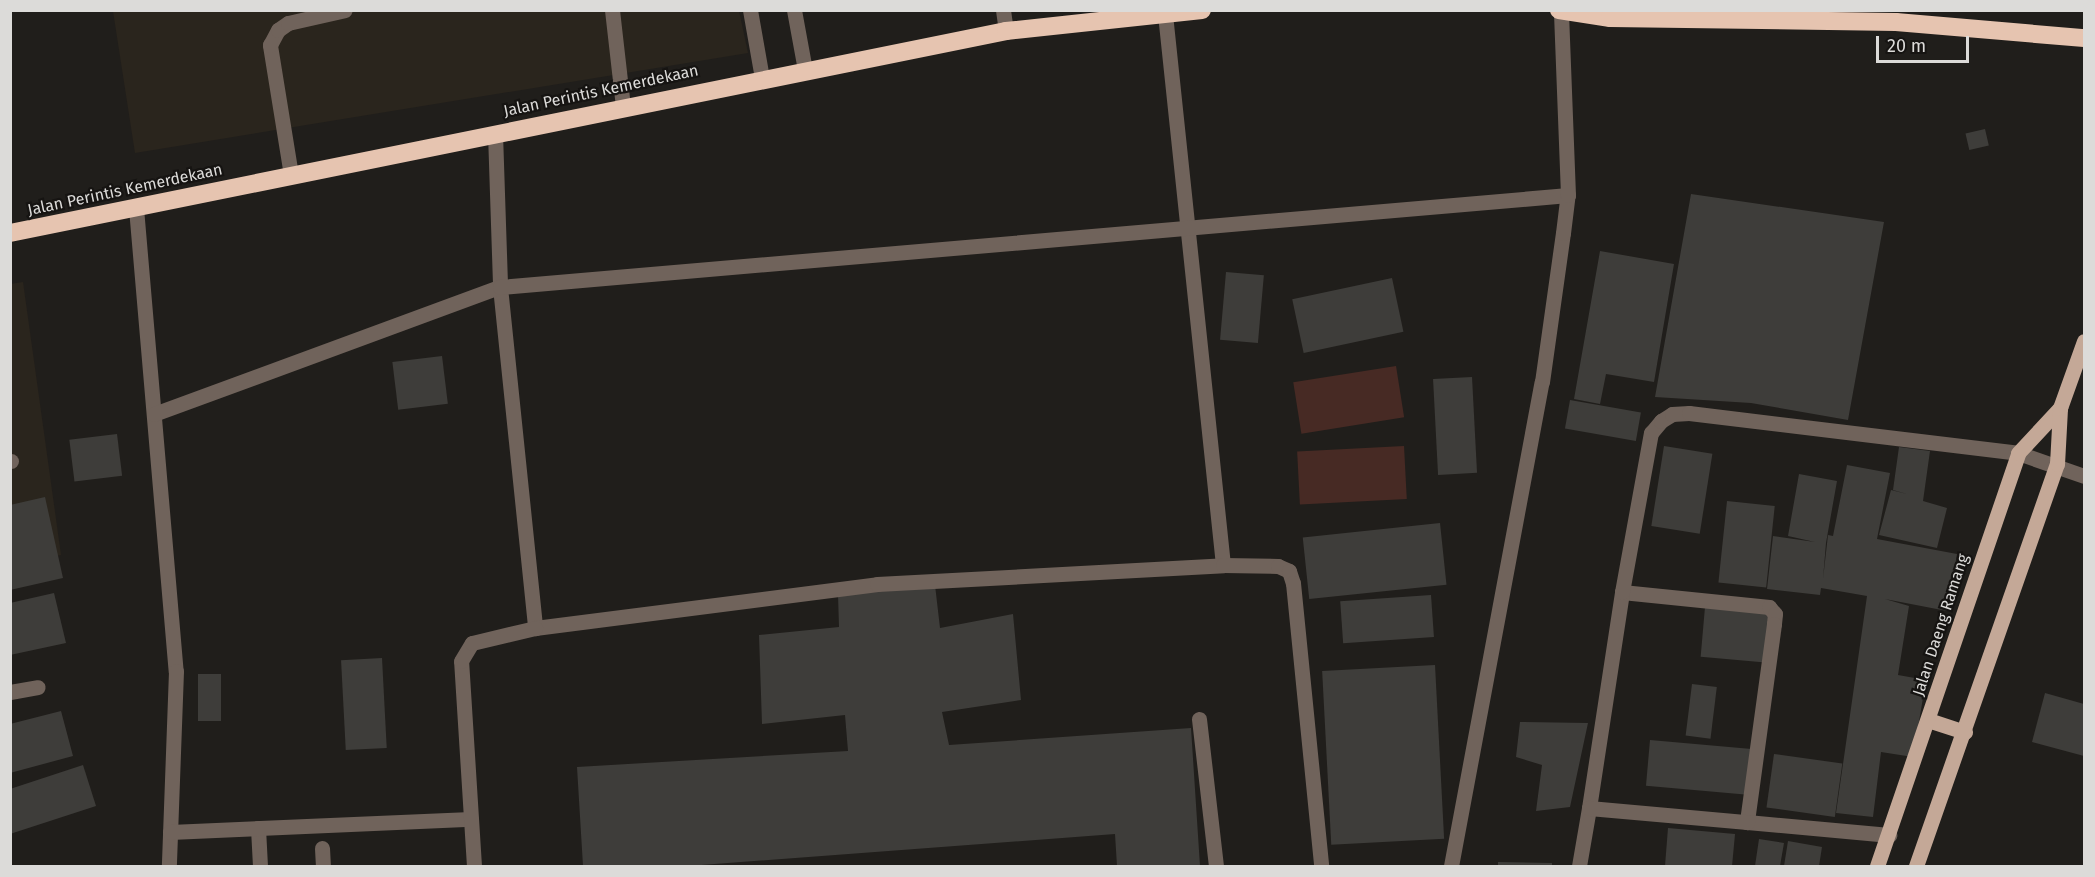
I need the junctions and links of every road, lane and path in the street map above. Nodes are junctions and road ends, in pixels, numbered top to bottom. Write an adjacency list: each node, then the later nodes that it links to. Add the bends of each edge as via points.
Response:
1 (345, 10): 15 (street, via 288,23 278,30 270,45)
2 (612, 10): 13 (street)
3 (750, 10): 12 (street)
4 (794, 10): 11 (street)
5 (1003, 10): 9 (street)
6 (1202, 10): 8 (highway, Jalan Perintis Kemerdekaan)
7 (1561, 11): 10 (highway, via 1610,18 1896,22); 16 (street)
8 (1165, 14): 9 (highway, Jalan Perintis Kemerdekaan); 18 (street)
9 (1006, 31): 11 (highway, Jalan Perintis Kemerdekaan)
10 (2085, 38)
11 (805, 70): 12 (highway, Jalan Perintis Kemerdekaan)
12 (762, 78): 13 (highway, Jalan Perintis Kemerdekaan)
13 (622, 106): 14 (highway, Jalan Perintis Kemerdekaan)
14 (495, 133): 15 (highway, Jalan Perintis Kemerdekaan); 20 (street)
15 (291, 175): 17 (highway, Jalan Perintis Kemerdekaan)
16 (1568, 195): 18 (street); 48 (street, via 1542,382)
17 (136, 208): 19 (highway, Jalan Perintis Kemerdekaan); 23 (street)
18 (1187, 229): 20 (street); 27 (street)
19 (10, 233)
20 (500, 287): 23 (street); 29 (street)
21 (2085, 341): 22 (main road, Jalan Daeng Ramang)
22 (2060, 408): 24 (main road, Jalan Daeng Ramang); 25 (main road, Jalan Daeng Ramang)
23 (154, 414): 39 (street, via 176,671)
24 (2018, 453): 25 (street); 28 (street, via 1672,414 1651,433); 33 (main road, Jalan Daeng Ramang)
25 (2057, 464): 26 (street); 34 (main road, Jalan Daeng Ramang)
26 (2085, 476)
27 (1223, 565): 29 (street, via 877,584); 47 (street, via 1278,566 1288,572 1293,583)
28 (1622, 592): 35 (street); 37 (street, via 1758,604 1769,607 1774,615)
29 (535, 628): 36 (street, via 472,643 461,661)
30 (38, 687): 31 (street)
31 (10, 692)
32 (1199, 719): 46 (street)
33 (1928, 720): 34 (main road); 40 (main road, Jalan Daeng Ramang)
34 (1965, 732): 51 (main road, Jalan Daeng Ramang)
35 (1589, 808): 37 (street); 49 (street)
36 (471, 819): 38 (street); 45 (street)
37 (1747, 822): 40 (street)
38 (258, 828): 39 (street); 43 (street)
39 (170, 832): 42 (street)
40 (1889, 835): 50 (main road, Jalan Daeng Ramang)
41 (322, 848): 44 (street)
42 (169, 867)
43 (260, 867)
44 (323, 867)
45 (474, 867)
46 (1216, 867)
47 (1321, 867)
48 (1451, 867)
49 (1579, 867)
50 (1877, 867)
51 (1916, 867)

